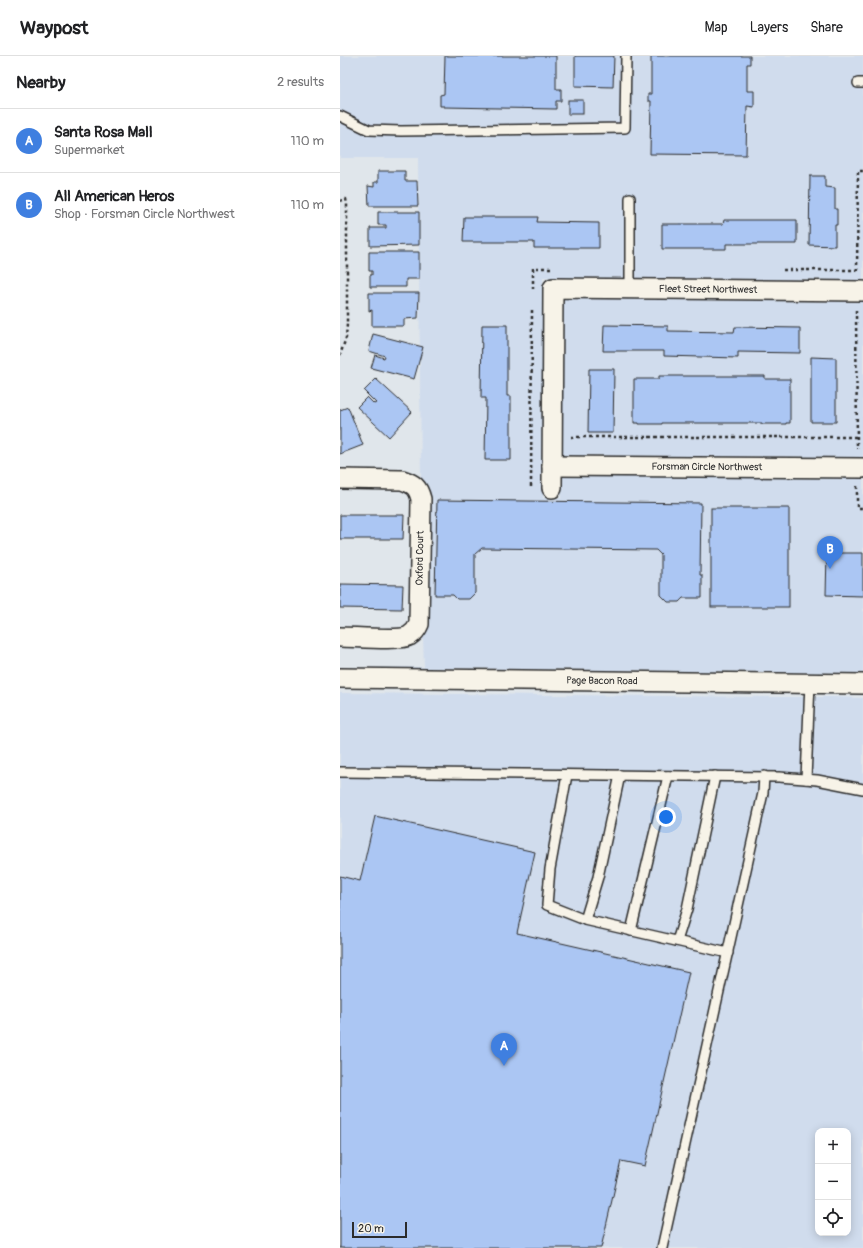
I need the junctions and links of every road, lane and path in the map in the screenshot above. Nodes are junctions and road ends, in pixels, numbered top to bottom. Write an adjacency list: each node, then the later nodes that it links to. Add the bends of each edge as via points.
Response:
1 (626, 56): 2 (lane, via 625,128 369,130)
2 (340, 116)
3 (863, 171): 8 (path, via 858,171)
4 (630, 198): 9 (lane)
5 (340, 202): 13 (path, via 346,198 347,324 346,338)
6 (555, 268): 10 (path, via 533,268)
7 (778, 270): 8 (path)
8 (857, 270): 11 (path)
9 (630, 288): 11 (street, Fleet Street Northwest); 16 (street, Fleet Street Northwest, via 553,288)
10 (533, 291)
11 (860, 291): 15 (path)
12 (532, 307): 19 (path)
13 (340, 355)
14 (568, 437): 15 (path)
15 (857, 437): 17 (path)
16 (552, 466): 17 (street, Forsman Circle Northwest); 20 (street)
17 (860, 468): 21 (path, via 857,508)
18 (340, 479): 22 (street, Oxford Court, via 402,480 412,483 419,490 421,499 419,624 416,630 409,636 398,638)
19 (531, 487)
20 (552, 488)
21 (863, 508)
22 (340, 637)
23 (340, 678): 24 (street, Page Bacon Road)
24 (810, 683): 25 (street, Page Bacon Road); 32 (lane)
25 (863, 684)
26 (340, 772): 27 (lane)
27 (567, 775): 28 (lane); 34 (lane, via 550,870 547,905)
28 (620, 775): 29 (lane); 34 (lane, via 598,877)
29 (668, 776): 30 (lane); 35 (lane)
30 (715, 776): 31 (lane); 36 (lane, via 687,909)
31 (764, 776): 32 (lane); 37 (lane, via 763,793)
32 (806, 779): 33 (lane)
33 (863, 789)
34 (585, 920): 35 (lane)
35 (632, 931): 36 (lane)
36 (677, 941): 37 (lane)
37 (728, 953): 38 (lane)
38 (662, 1248)

